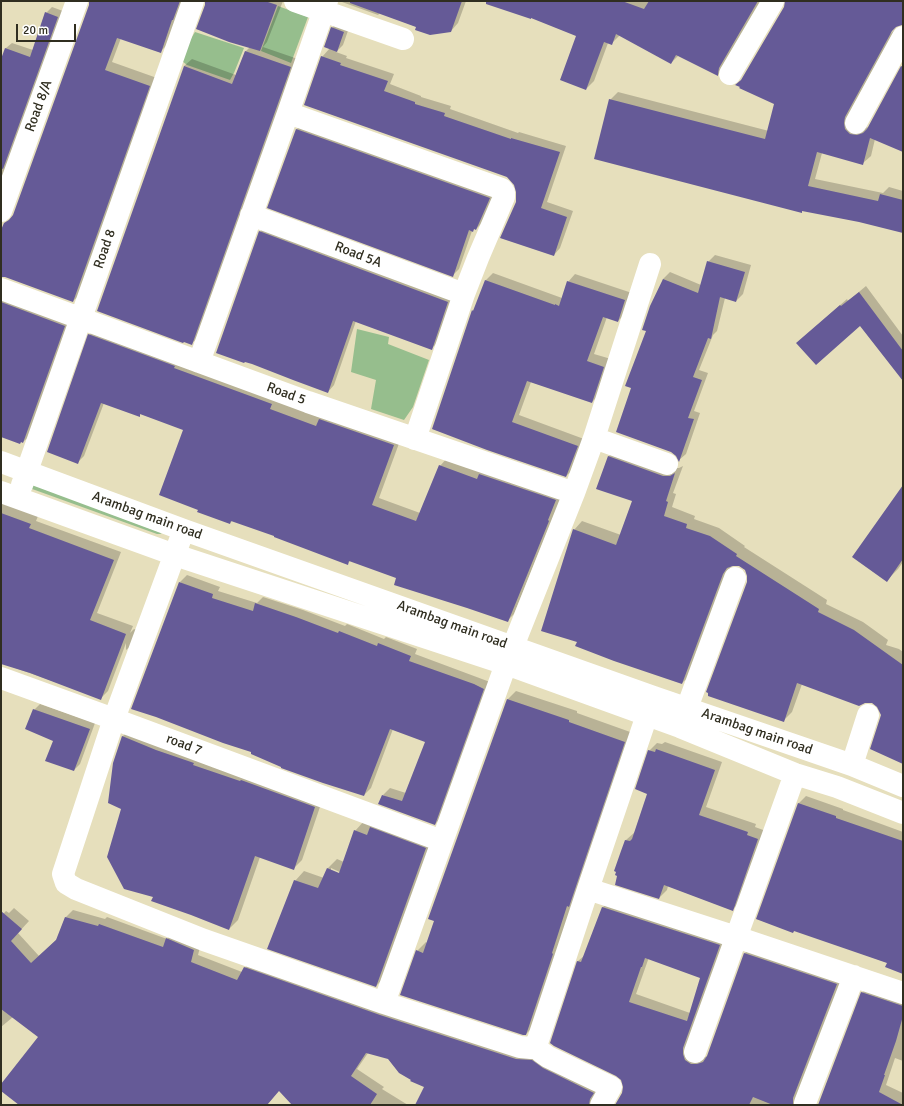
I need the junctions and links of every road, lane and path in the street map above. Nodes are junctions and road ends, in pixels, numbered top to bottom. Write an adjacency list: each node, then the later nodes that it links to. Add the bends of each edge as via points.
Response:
1 (77, 1): 11 (street, Road 8/A)
2 (193, 1): 16 (street, Road 8)
3 (296, 1): 5 (street)
4 (772, 1): 8 (street)
5 (325, 6): 7 (street); 9 (street)
6 (903, 37): 10 (street)
7 (403, 39)
8 (730, 74)
9 (288, 113): 12 (street); 15 (street, via 502,189 504,197)
10 (856, 123)
11 (1, 211)
12 (252, 215): 15 (street, Road 5A); 17 (street)
13 (650, 264): 18 (street)
14 (1, 288): 16 (street, Road 5)
15 (464, 294): 19 (street)
16 (81, 318): 17 (street, Road 5); 22 (street, Road 8)
17 (199, 362): 19 (street, Road 5)
18 (594, 438): 21 (street); 23 (street)
19 (415, 439): 23 (street, Road 5)
20 (1, 462): 22 (street, Arambag main road)
21 (668, 464)
22 (27, 471): 24 (street, Road 8); 25 (street, Arambag main road)
23 (574, 493): 28 (street)
24 (9, 495): 26 (street, Arambag main road)
25 (184, 530): 26 (street); 28 (street, Arambag main road)
26 (174, 555): 28 (street, Arambag main road); 33 (street)
27 (735, 578): 31 (street)
28 (509, 655): 30 (street, Arambag main road); 38 (street)
29 (1, 678): 33 (street, road 7)
30 (651, 706): 31 (street, Arambag main road); 35 (street, Arambag main road, via 680,727); 39 (street)
31 (687, 708): 34 (street, Arambag main road)
32 (868, 715): 34 (street)
33 (114, 719): 38 (street, road 7); 43 (street, via 63,874 66,883 204,940)
34 (852, 765): 36 (street, Arambag main road)
35 (796, 774): 37 (street, Arambag main road); 40 (street)
36 (903, 786)
37 (903, 813)
38 (442, 841): 43 (street)
39 (588, 889): 40 (street); 44 (street)
40 (736, 937): 41 (street); 45 (street)
41 (854, 976): 42 (street); 46 (street)
42 (903, 993)
43 (384, 1003): 44 (street, via 520,1047)
44 (535, 1046): 47 (street, via 548,1057 611,1087)
45 (695, 1052)
46 (805, 1103)
47 (602, 1105)

